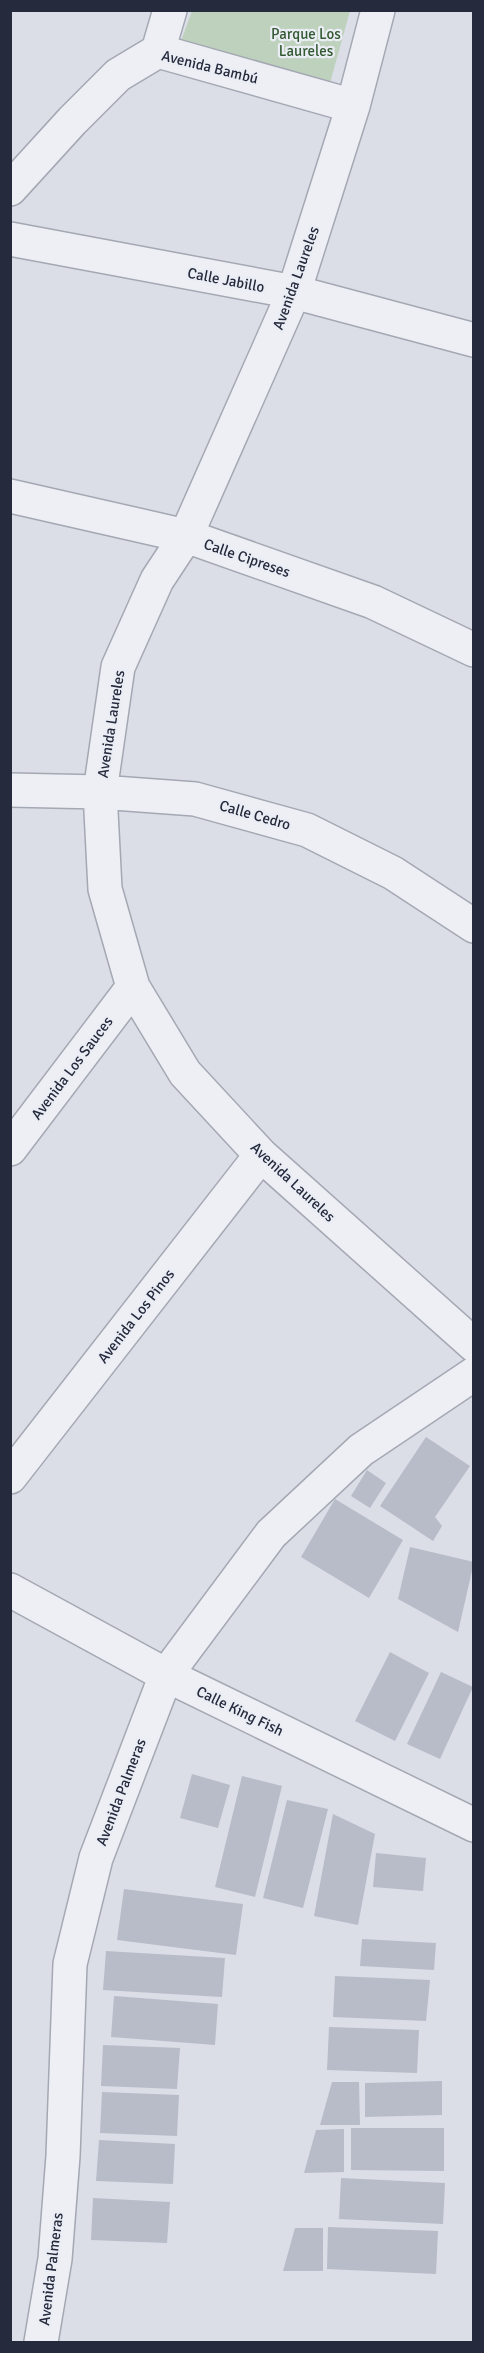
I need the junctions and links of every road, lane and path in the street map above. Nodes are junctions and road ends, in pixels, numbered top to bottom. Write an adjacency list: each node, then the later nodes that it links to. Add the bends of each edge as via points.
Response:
1 (170, 10): 3 (street)
2 (378, 10): 4 (street, Avenida Laureles)
3 (159, 51): 4 (street, Avenida Bambú); 5 (street, Avenida Bambú, via 118,75)
4 (353, 106): 7 (street, Avenida Laureles)
5 (10, 189)
6 (10, 239): 7 (street, Calle Jabillo)
7 (294, 292): 8 (street, Calle Jabillo); 10 (street, Avenida Laureles)
8 (474, 340)
9 (10, 496): 10 (street, Calle Cipreses)
10 (186, 536): 11 (street, Calle Cipreses, via 374,602); 13 (street, Avenida Laureles, via 157,579 118,667)
11 (474, 650)
12 (10, 790): 13 (street, Calle Cedro)
13 (100, 792): 14 (street, Calle Cedro, via 195,799 307,830 393,873); 15 (street, Avenida Laureles, via 105,889)
14 (474, 926)
15 (134, 987): 16 (street, Avenida Los Sauces); 17 (street, Avenida Laureles, via 185,1073)
16 (10, 1149)
17 (261, 1155): 18 (street, Avenida Laureles); 20 (street, Avenida Los Pinos)
18 (474, 1345)
19 (474, 1374): 22 (street, Avenida Palmeras, via 361,1450 271,1534)
20 (10, 1477)
21 (10, 1590): 22 (street, Calle King Fish)
22 (165, 1675): 23 (street, Calle King Fish); 24 (street, Avenida Palmeras, via 96,1858 70,1964 56,2259)
23 (474, 1826)
24 (41, 2343)

